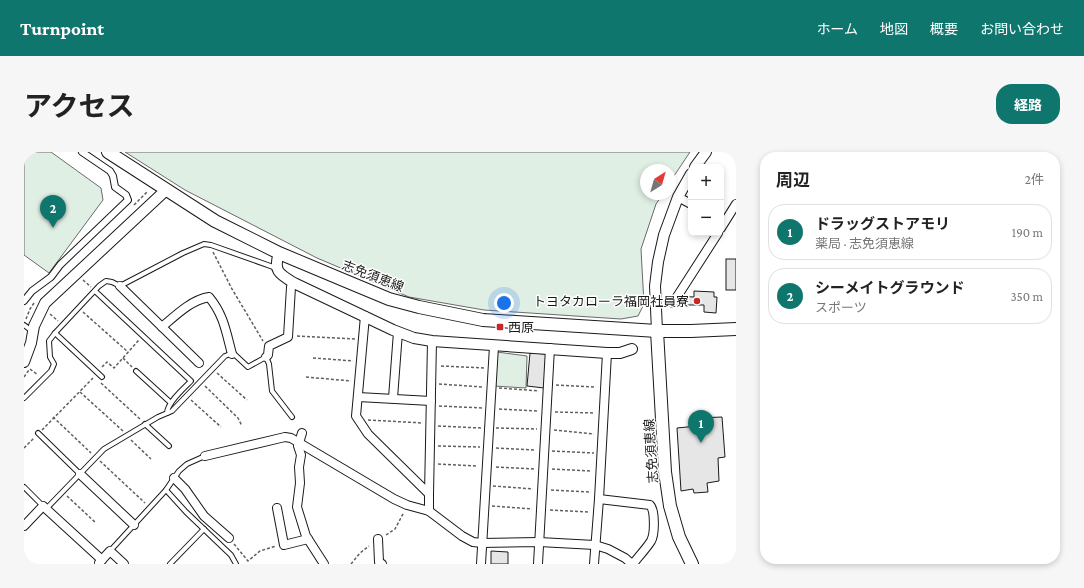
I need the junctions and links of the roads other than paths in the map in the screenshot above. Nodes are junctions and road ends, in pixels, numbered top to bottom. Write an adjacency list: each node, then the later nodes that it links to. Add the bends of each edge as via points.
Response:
1 (82, 152): 17 (street, via 110,171 116,187 128,200)
2 (108, 152): 6 (main road, 志免須恵線)
3 (706, 152): 4 (street)
4 (697, 164)
5 (688, 180): 7 (street)
6 (166, 190): 12 (main road, 志免須恵線, via 215,221); 23 (street, via 45,304)
7 (678, 198): 8 (street); 24 (street, via 664,235 658,262 655,286)
8 (688, 203)
9 (736, 204): 10 (street)
10 (724, 220)
11 (716, 236): 18 (street)
12 (279, 253): 13 (street); 24 (main road, 志免須恵線, via 389,299 419,307 483,320)
13 (276, 268): 14 (street, via 283,277); 15 (lane, via 204,244)
14 (294, 283): 19 (street); 33 (street, via 291,287 288,337 269,346)
15 (120, 286): 16 (lane, via 106,282); 21 (street)
16 (95, 291): 26 (lane); 41 (lane, via 191,381)
17 (24, 301)
18 (673, 303)
19 (365, 316): 25 (street); 38 (street)
20 (24, 325): 23 (lane)
21 (162, 327): 32 (street, via 192,303 209,297 224,322); 35 (street)
22 (736, 329): 24 (main road, 志免須恵線)
23 (33, 331): 34 (street)
24 (657, 331): 80 (main road, 志免須恵線, via 665,472 670,506 679,537)
25 (398, 332): 27 (street); 40 (street)
26 (55, 333): 37 (lane); 39 (lane, via 49,341 50,357 54,364 51,371)
27 (432, 341): 28 (street); 42 (street)
28 (494, 346): 29 (street); 67 (street)
29 (550, 348): 31 (street); 66 (street)
30 (632, 349): 31 (street, via 620,353)
31 (607, 353): 56 (street)
32 (232, 354): 33 (lane, via 234,353 248,367); 43 (lane, via 225,356 172,411)
33 (267, 354): 44 (lane, via 272,391)
34 (24, 362)
35 (199, 363)
36 (136, 371): 41 (lane)
37 (102, 377)
38 (358, 396): 40 (street); 55 (street, via 356,416 368,434)
39 (24, 398)
40 (393, 398): 42 (street)
41 (171, 402): 43 (lane)
42 (431, 403): 55 (street)
43 (167, 413): 45 (lane)
44 (292, 417)
45 (145, 424): 49 (lane); 51 (lane, via 104,449)
46 (38, 433): 51 (lane)
47 (302, 433): 48 (street)
48 (299, 442): 50 (street, via 285,437); 59 (street, via 394,499); 64 (street, via 301,455 297,507)
49 (169, 446)
50 (205, 456): 52 (lane, via 186,464)
51 (80, 474): 57 (lane); 60 (street)
52 (174, 478): 54 (lane); 63 (street, via 204,516)
53 (24, 487): 57 (lane)
54 (166, 490): 60 (lane); 62 (lane)
55 (429, 494): 59 (street)
56 (599, 496): 68 (street); 79 (street, via 650,504 653,508 651,541)
57 (44, 508): 61 (street); 70 (street)
58 (277, 508): 64 (street, via 284,545)
59 (428, 511): 67 (street, via 462,536)
60 (134, 525): 69 (lane)
61 (24, 526)
62 (204, 529): 72 (lane); 73 (lane, via 231,555)
63 (229, 538)
64 (308, 538): 74 (street)
65 (378, 539): 75 (street, via 379,562)
66 (539, 542): 67 (street); 68 (street); 77 (street)
67 (482, 543): 76 (street)
68 (595, 544): 78 (street); 79 (street, via 608,548)
69 (110, 551): 70 (street); 71 (street)
70 (100, 562)
71 (124, 564)
72 (170, 564)
73 (236, 564)
74 (324, 564)
75 (382, 564)
76 (481, 564)
77 (538, 564)
78 (594, 564)
79 (632, 564)
80 (692, 564)

